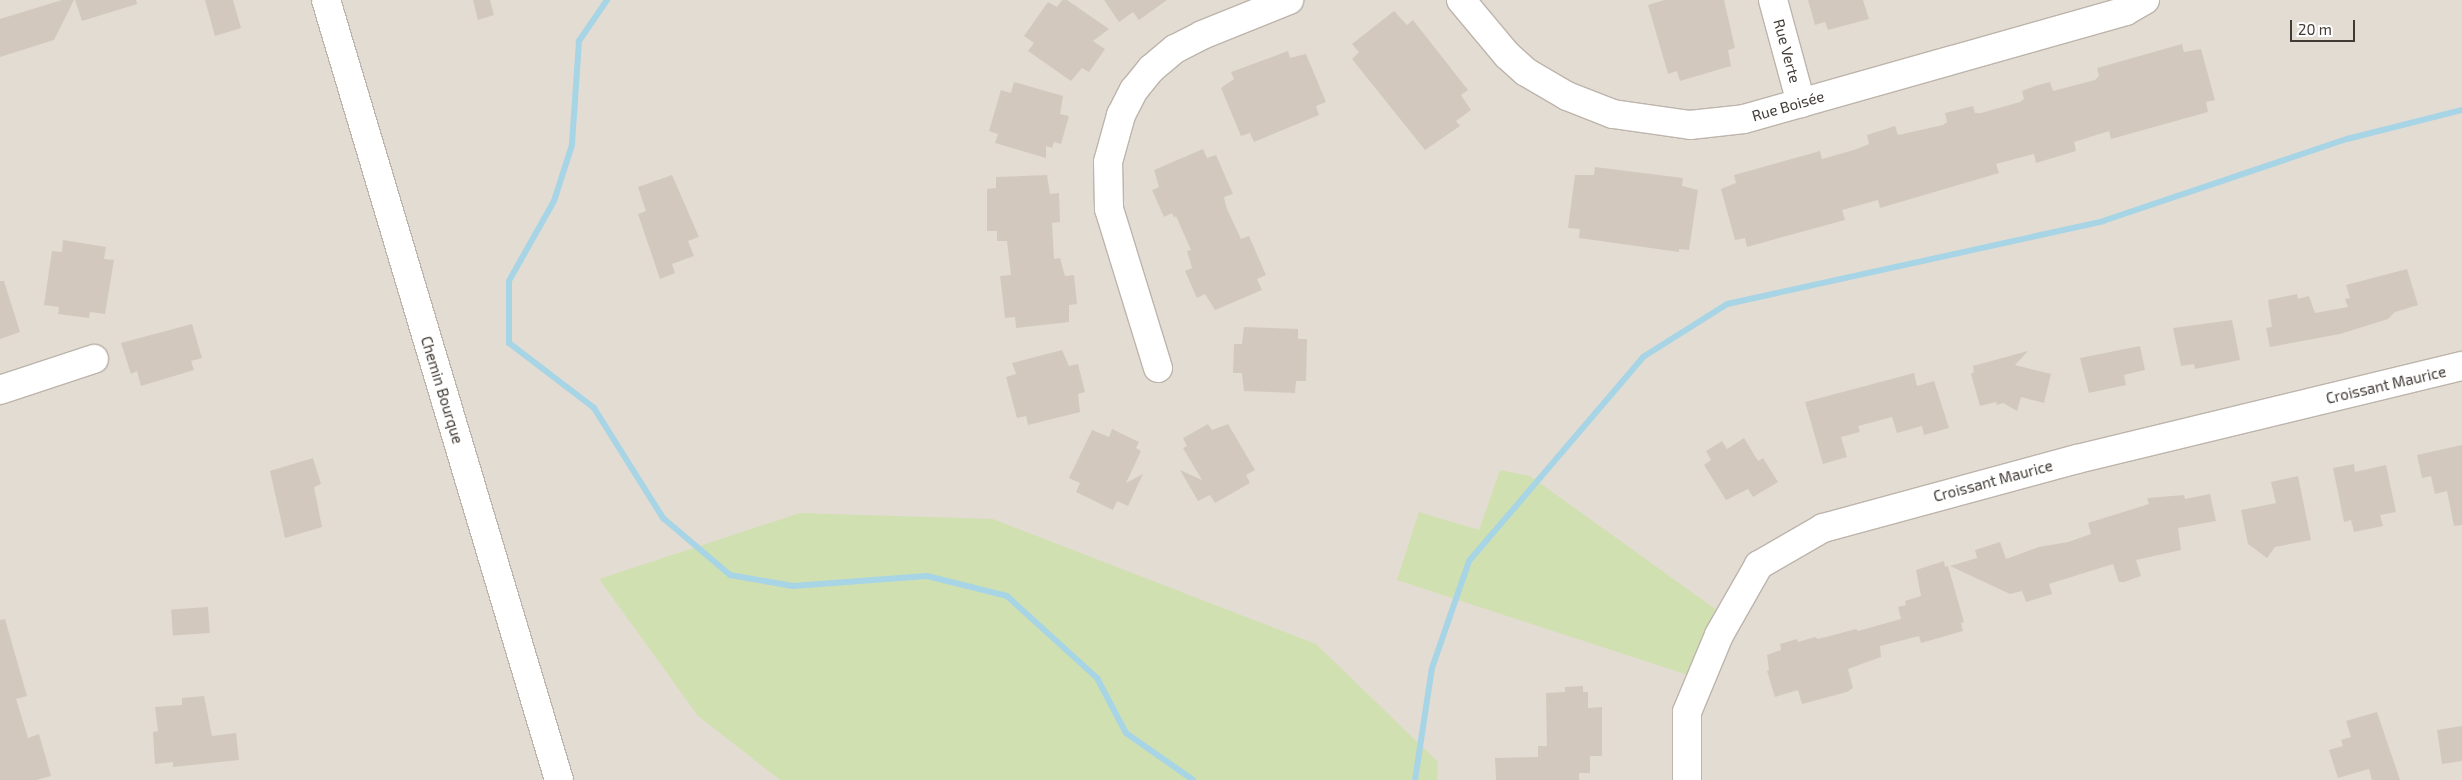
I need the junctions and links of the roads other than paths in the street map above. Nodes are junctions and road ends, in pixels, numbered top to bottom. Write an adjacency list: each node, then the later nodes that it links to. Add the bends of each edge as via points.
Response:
1 (326, 0): 11 (street, Chemin Bourque)
2 (1289, 0): 9 (street, via 1175,49 1151,69 1134,90 1121,115 1108,162 1109,209)
3 (1461, 0): 6 (street, Rue Boisée, via 1492,39 1526,72 1566,96 1613,114 1661,123 1717,124)
4 (1773, 0): 6 (street, Rue Verte)
5 (2145, 0): 6 (street, Rue Boisée, via 2126,11)
6 (1801, 103)
7 (94, 359): 10 (street)
8 (2462, 366): 12 (street, Croissant Maurice, via 2077,458 1823,528 1759,565 1718,635 1687,712)
9 (1158, 368)
10 (0, 390)
11 (559, 780)
12 (1687, 780)

